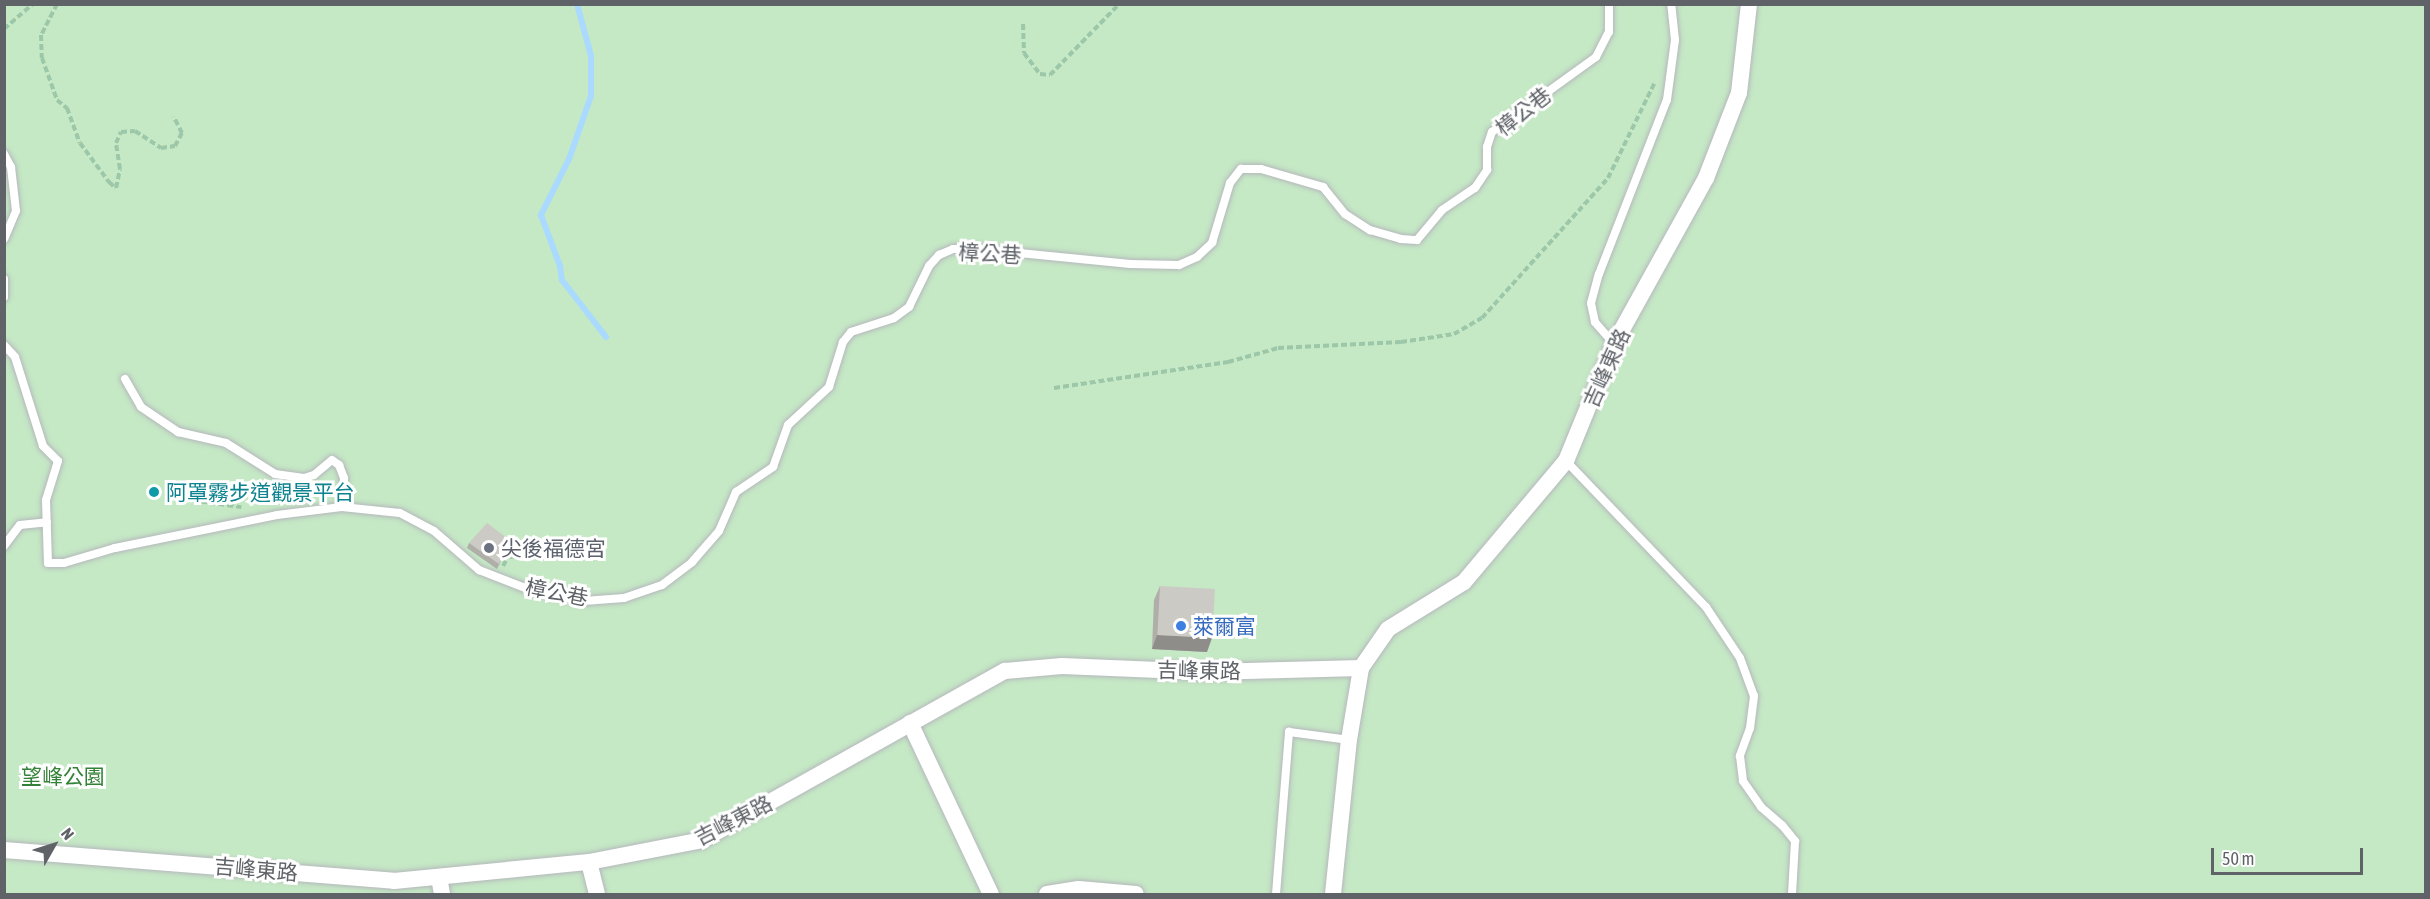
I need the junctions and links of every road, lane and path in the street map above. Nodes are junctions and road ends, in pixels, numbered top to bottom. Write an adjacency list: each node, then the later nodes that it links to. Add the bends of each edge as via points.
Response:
1 (33, 4): 8 (path)
2 (57, 4): 10 (path, via 41,35 42,58 57,100 67,108 80,143 109,182 116,188 120,169 116,143 121,132 135,131 161,148 175,146 182,133)
3 (1119, 4): 7 (path, via 1050,75 1040,74 1024,53)
4 (1609, 4): 21 (lane, 樟公巷, via 1609,32 1596,57 1492,132 1487,147 1487,170 1475,188 1442,210 1417,240 1370,230 1345,214 1323,187 1261,169 1241,169 1230,183 1212,243 1197,257 1179,265 979,249 953,249 939,255 929,266 909,307 894,318 851,333 843,342 830,387 788,425 772,467 736,492 719,531 693,562 662,585 624,598 584,601 528,589 479,570 434,531 400,513)
5 (1671, 4): 15 (lane, via 1675,40 1667,100 1591,303 1595,322)
6 (1749, 4): 15 (street, 吉峰東路, via 1739,93 1707,178)
7 (1023, 24)
8 (4, 29)
9 (1654, 82): 18 (path, via 1608,178 1482,318 1454,334 1401,342 1278,348 1228,362)
10 (174, 117)
11 (4, 154): 12 (lane, via 11,167 16,211)
12 (4, 239)
13 (4, 279): 14 (lane)
14 (4, 297)
15 (1614, 344): 19 (street, 吉峰東路)
16 (4, 345): 23 (lane, via 15,357 43,446 58,461 46,500)
17 (125, 379): 21 (lane, via 141,406 178,432 226,443 274,474 304,478 332,460 339,465 344,478)
18 (1054, 388)
19 (1566, 461): 27 (street, 吉峰東路, via 1464,582 1388,629); 40 (lane, via 1706,607 1740,658 1754,696 1750,728 1740,756 1743,781 1761,807 1795,841)
20 (174, 498): 22 (path)
21 (342, 507): 22 (lane)
22 (277, 515): 23 (lane, via 115,548 64,563 48,563)
23 (47, 522): 24 (lane, via 20,525)
24 (4, 546)
25 (532, 550): 26 (path, via 523,556 508,557 502,568)
26 (508, 571)
27 (1361, 668): 28 (street, 吉峰東路, via 1208,672 1062,666 1005,671); 29 (street, 吉峰東路)
28 (910, 723): 31 (street, 吉峰東路, via 702,840); 35 (street)
29 (1349, 740): 38 (lane, via 1289,732); 39 (street, 吉峰東路)
30 (4, 850): 32 (street, 吉峰東路, via 393,881)
31 (589, 862): 32 (street, 吉峰東路); 34 (street)
32 (439, 877): 33 (street)
33 (442, 894)
34 (597, 894)
35 (991, 894)
36 (1047, 894): 37 (street, via 1079,889)
37 (1136, 894)
38 (1276, 894)
39 (1333, 894)
40 (1792, 894)

